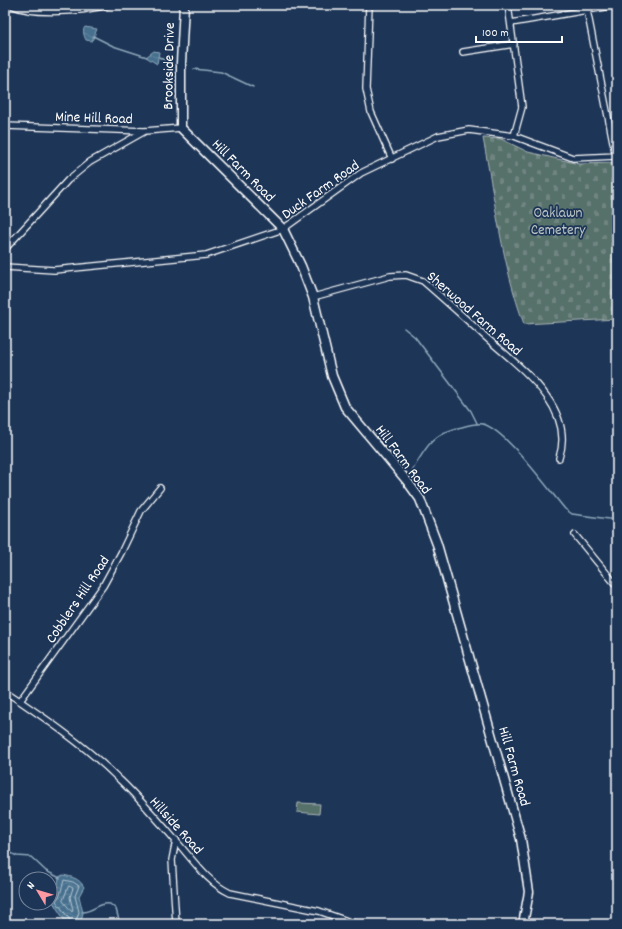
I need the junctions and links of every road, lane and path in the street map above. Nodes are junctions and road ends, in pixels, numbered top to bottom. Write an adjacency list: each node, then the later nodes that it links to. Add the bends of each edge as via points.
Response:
1 (11, 5): 2 (street, via 43,11 92,9)
2 (108, 5)
3 (184, 5): 12 (main road, Brookside Drive)
4 (369, 5): 16 (street, via 366,90 371,112)
5 (508, 5): 8 (street)
6 (617, 5): 7 (street)
7 (586, 8): 8 (street); 15 (street)
8 (511, 23): 9 (street)
9 (514, 44): 10 (street); 14 (street, via 522,107)
10 (464, 52)
11 (5, 126): 13 (street, Mine Hill Road)
12 (181, 128): 13 (street, Mine Hill Road); 17 (main road, Hill Farm Road)
13 (145, 131): 18 (street, via 90,162 68,180)
14 (514, 136): 15 (street, Duck Farm Road, via 573,158); 16 (street, Duck Farm Road, via 469,130 438,136)
15 (617, 156)
16 (392, 159): 17 (street, Duck Farm Road, via 361,173)
17 (283, 229): 19 (street, Duck Farm Road, via 206,255 54,270); 20 (main road, Hill Farm Road)
18 (5, 249)
19 (5, 267)
20 (313, 298): 21 (street, Sherwood Farm Road, via 390,276 406,275 423,281 538,384 559,420 563,448); 30 (main road, Hill Farm Road, via 332,376 346,407 420,499 436,544 521,839 529,892)
21 (559, 458)
22 (160, 488): 26 (street, Cobblers Hill Road, via 141,511 103,586)
23 (575, 535): 24 (street)
24 (617, 586)
25 (5, 691): 26 (street, Hillside Road)
26 (20, 701): 27 (street, Hillside Road, via 94,756)
27 (176, 840): 28 (street, via 172,860); 29 (street, Hillside Road, via 210,880 225,891 319,911)
28 (176, 924)
29 (356, 924)
30 (523, 924)

